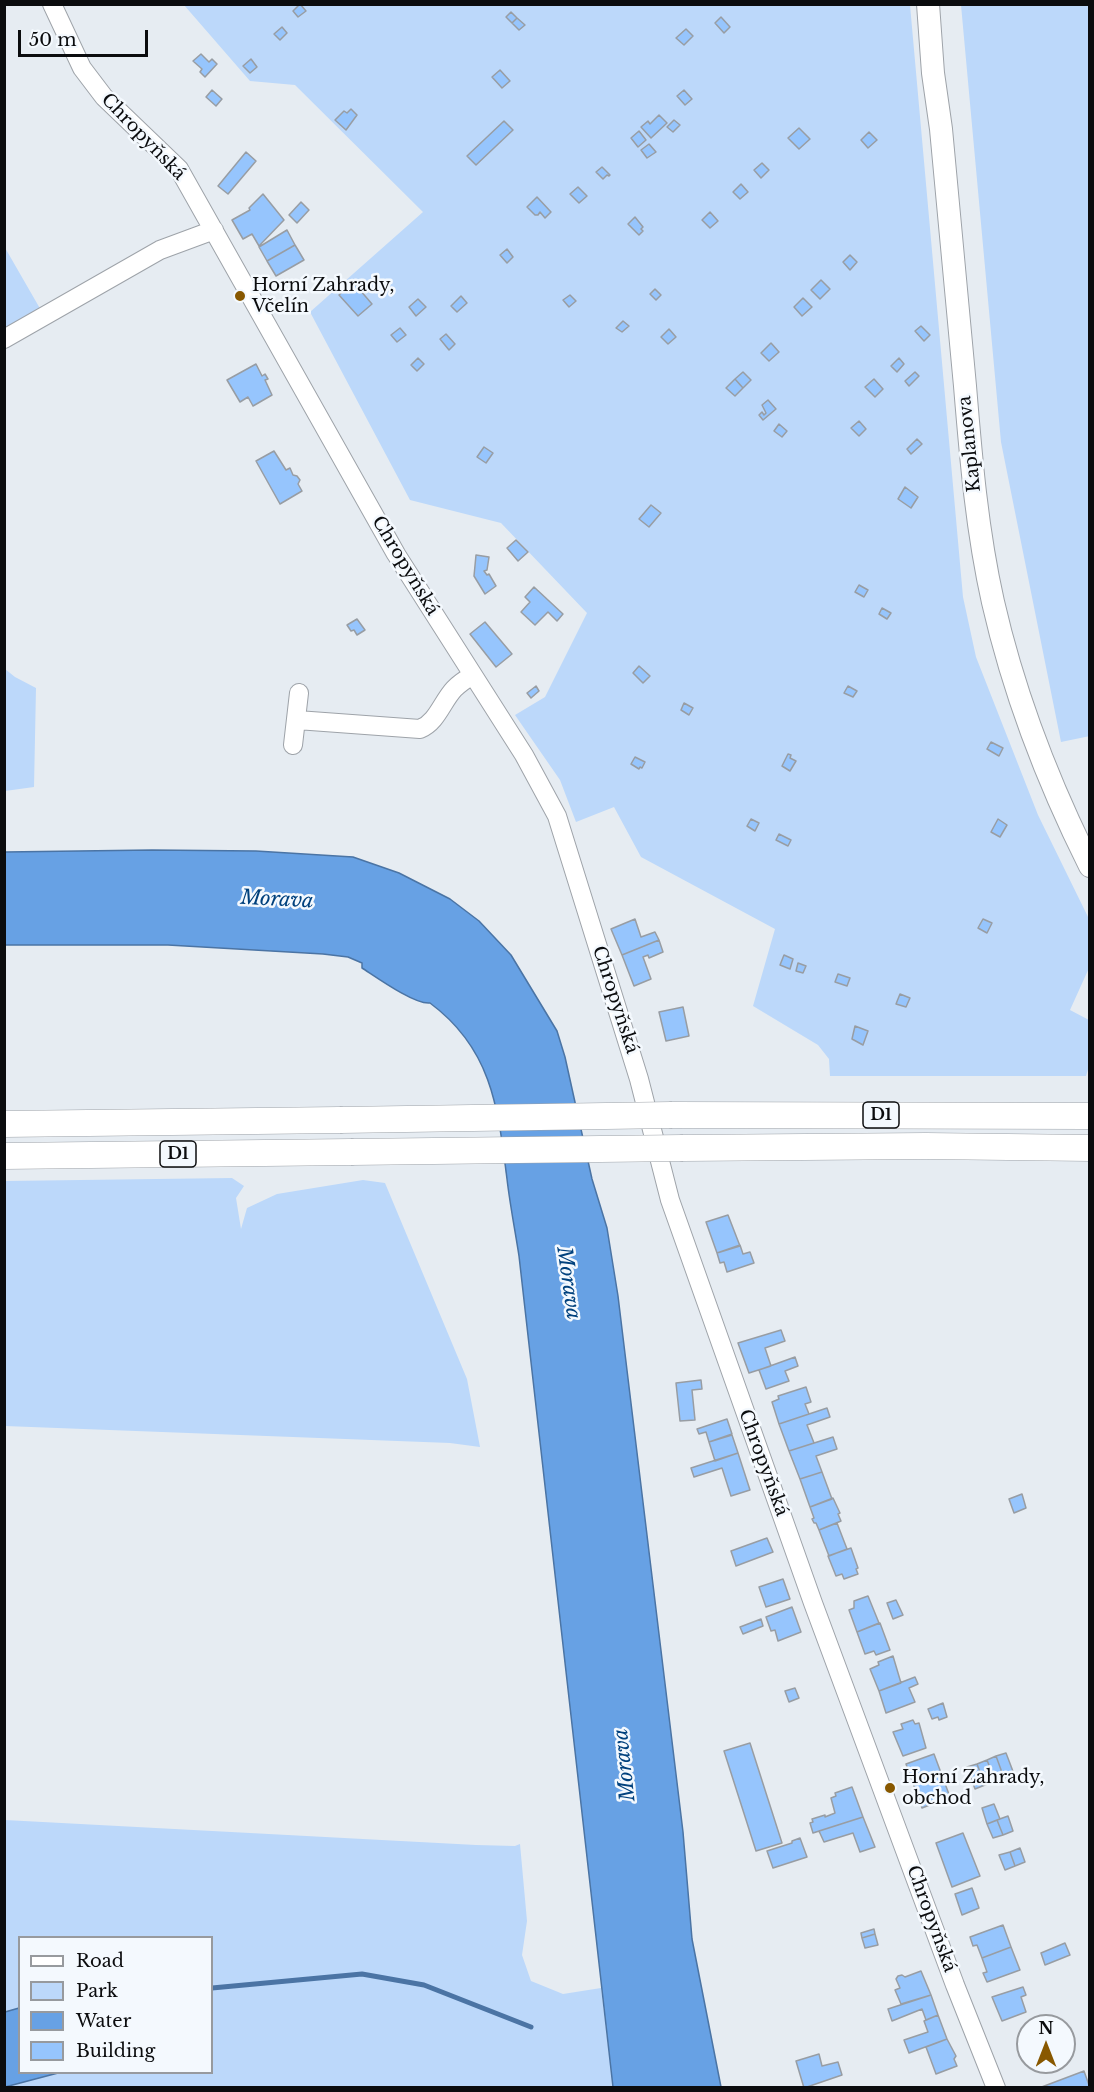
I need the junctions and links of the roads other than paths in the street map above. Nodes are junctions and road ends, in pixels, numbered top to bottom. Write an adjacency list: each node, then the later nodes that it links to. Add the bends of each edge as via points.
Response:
1 (52, 4): 3 (street, Chropyňská, via 82,68 104,97 179,170)
2 (928, 4): 9 (main road, Kaplanova, via 984,557 1005,650 1034,742)
3 (214, 230): 4 (street, via 160,250); 5 (street, Chropyňská, via 396,554)
4 (4, 339)
5 (473, 675): 7 (street, via 453,691 432,721 420,729); 14 (street, Chropyňská, via 557,816 639,1079 670,1200 813,1602)
6 (299, 693): 7 (street)
7 (297, 720): 8 (street)
8 (293, 746)
9 (1089, 866)
10 (1089, 1116): 11 (highway, D1, bridge, via 672,1115)
11 (4, 1124)
12 (1089, 1148): 13 (highway, D1, bridge, via 938,1146)
13 (4, 1156)
14 (996, 2088)

